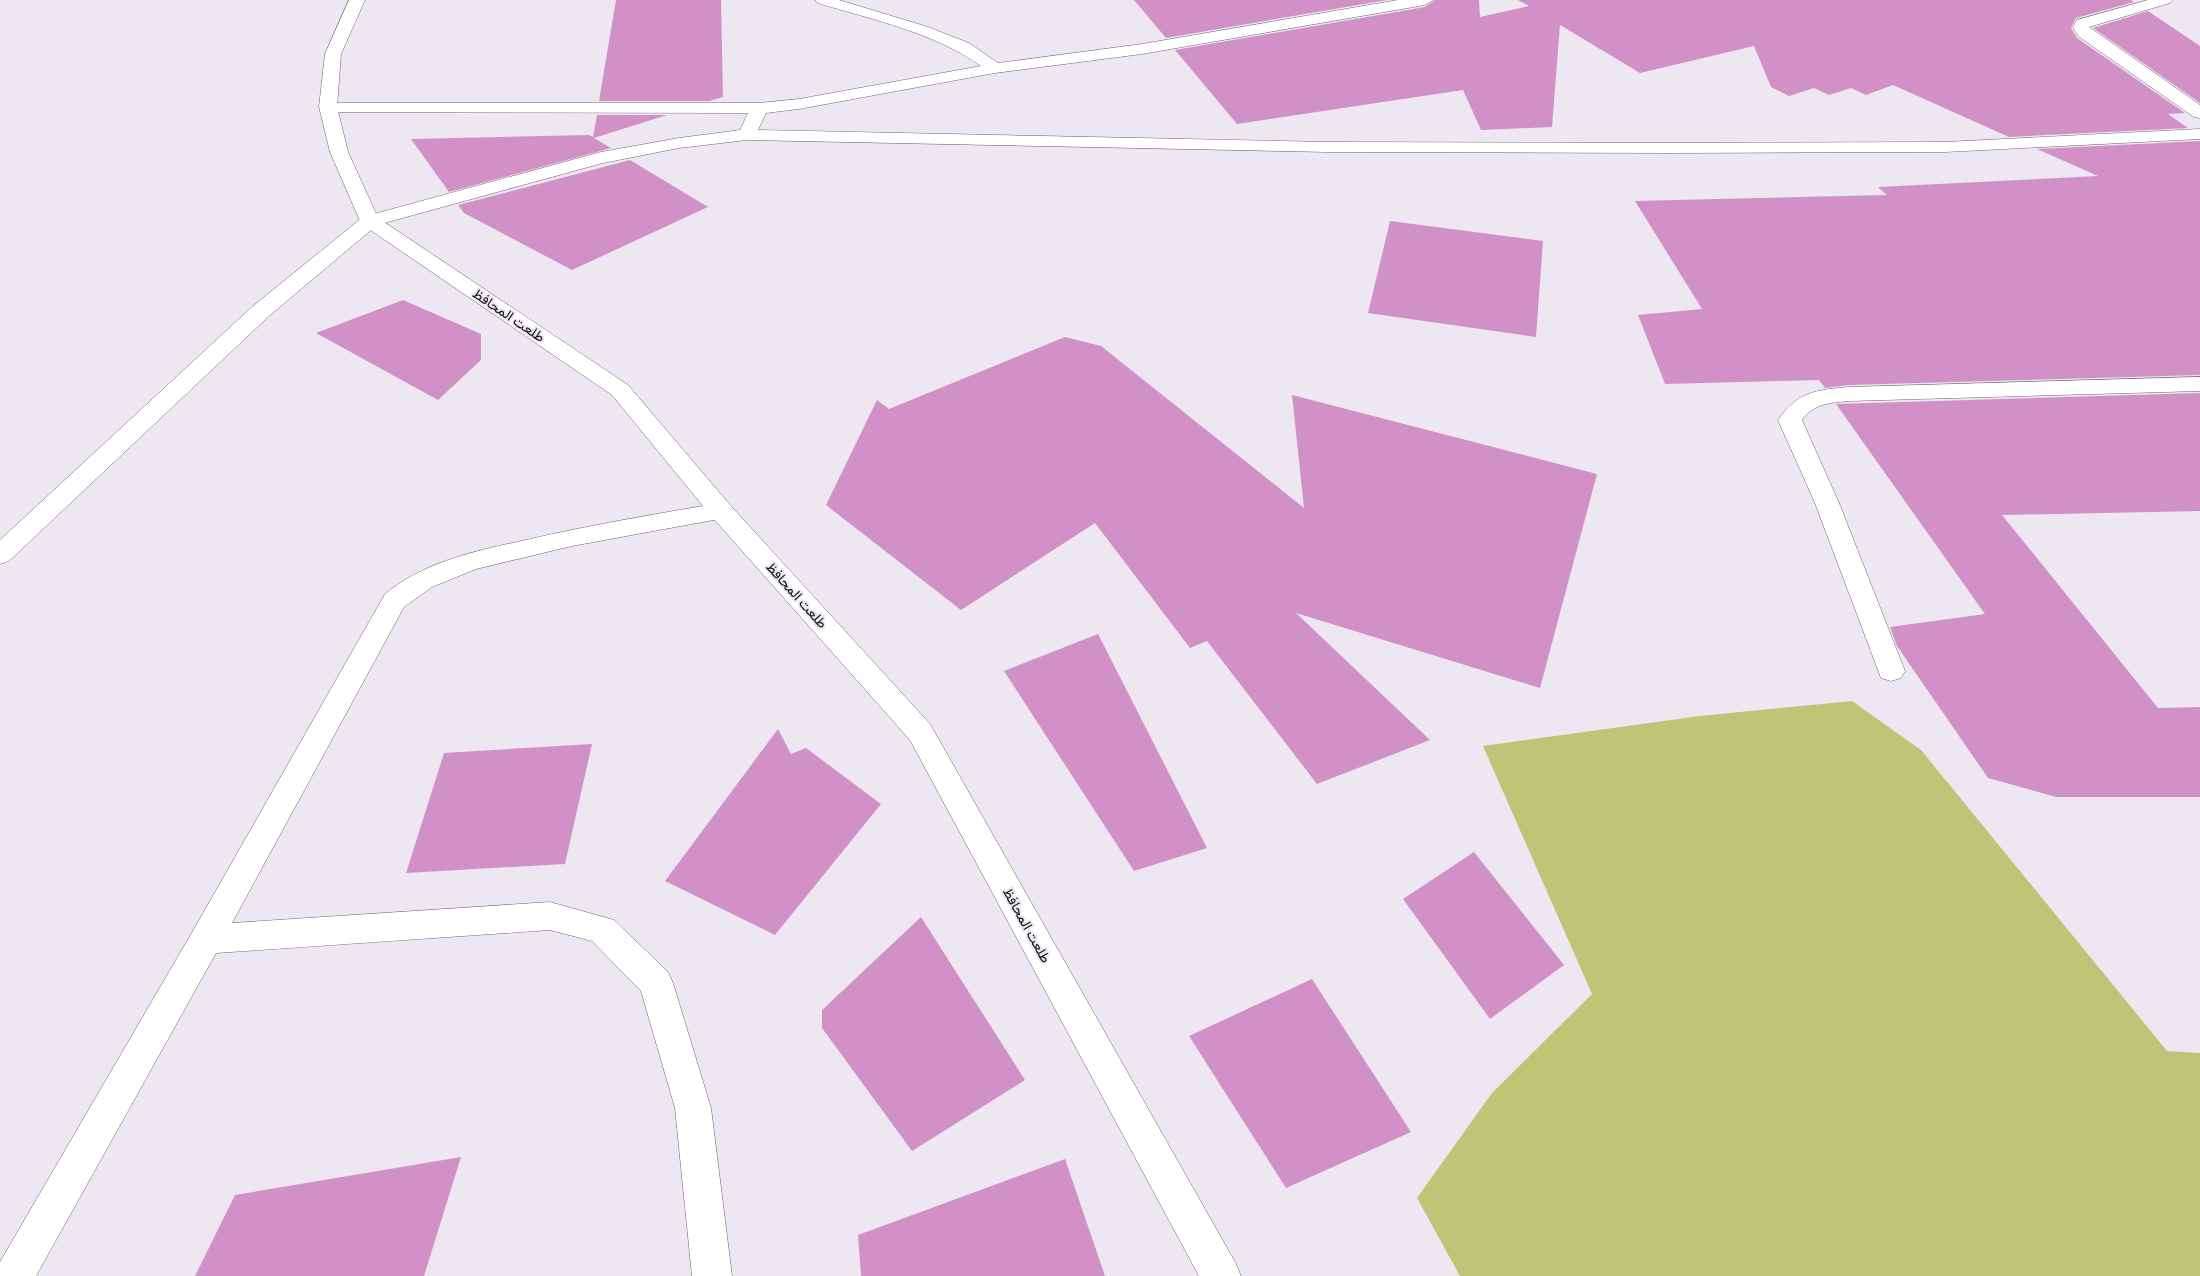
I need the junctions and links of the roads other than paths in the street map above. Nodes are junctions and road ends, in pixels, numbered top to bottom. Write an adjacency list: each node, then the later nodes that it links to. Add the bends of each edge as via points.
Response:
1 (357, 0): 7 (street, via 333,54)
2 (823, 0): 5 (street, via 963,46)
3 (1425, 0): 5 (street, via 1142,49)
4 (2164, 0): 9 (street, via 2083,23 2081,27 2084,33)
5 (995, 68): 6 (street)
6 (873, 91): 8 (street); 10 (street)
7 (328, 107): 8 (street); 13 (street, via 339,152)
8 (759, 108): 12 (street)
9 (2200, 114)
10 (859, 123): 11 (street, via 1317,147 1945,147); 12 (street)
11 (2200, 134)
12 (747, 135): 13 (street, via 679,143 602,158)
13 (370, 221): 15 (street, طلعت المحافظ, via 620,390); 16 (street, via 261,311)
14 (2200, 384): 17 (street, via 1849,394 1819,398 1800,406 1790,420 1827,503)
15 (721, 510): 18 (street, via 564,539 468,562 424,578 408,588 394,601); 21 (street, طلعت المحافظ, via 920,732)
16 (0, 556)
17 (1891, 671)
18 (206, 940): 19 (street); 20 (street, via 550,916 602,930 656,983 693,1108)
19 (14, 1276)
20 (712, 1276)
21 (1221, 1276)

